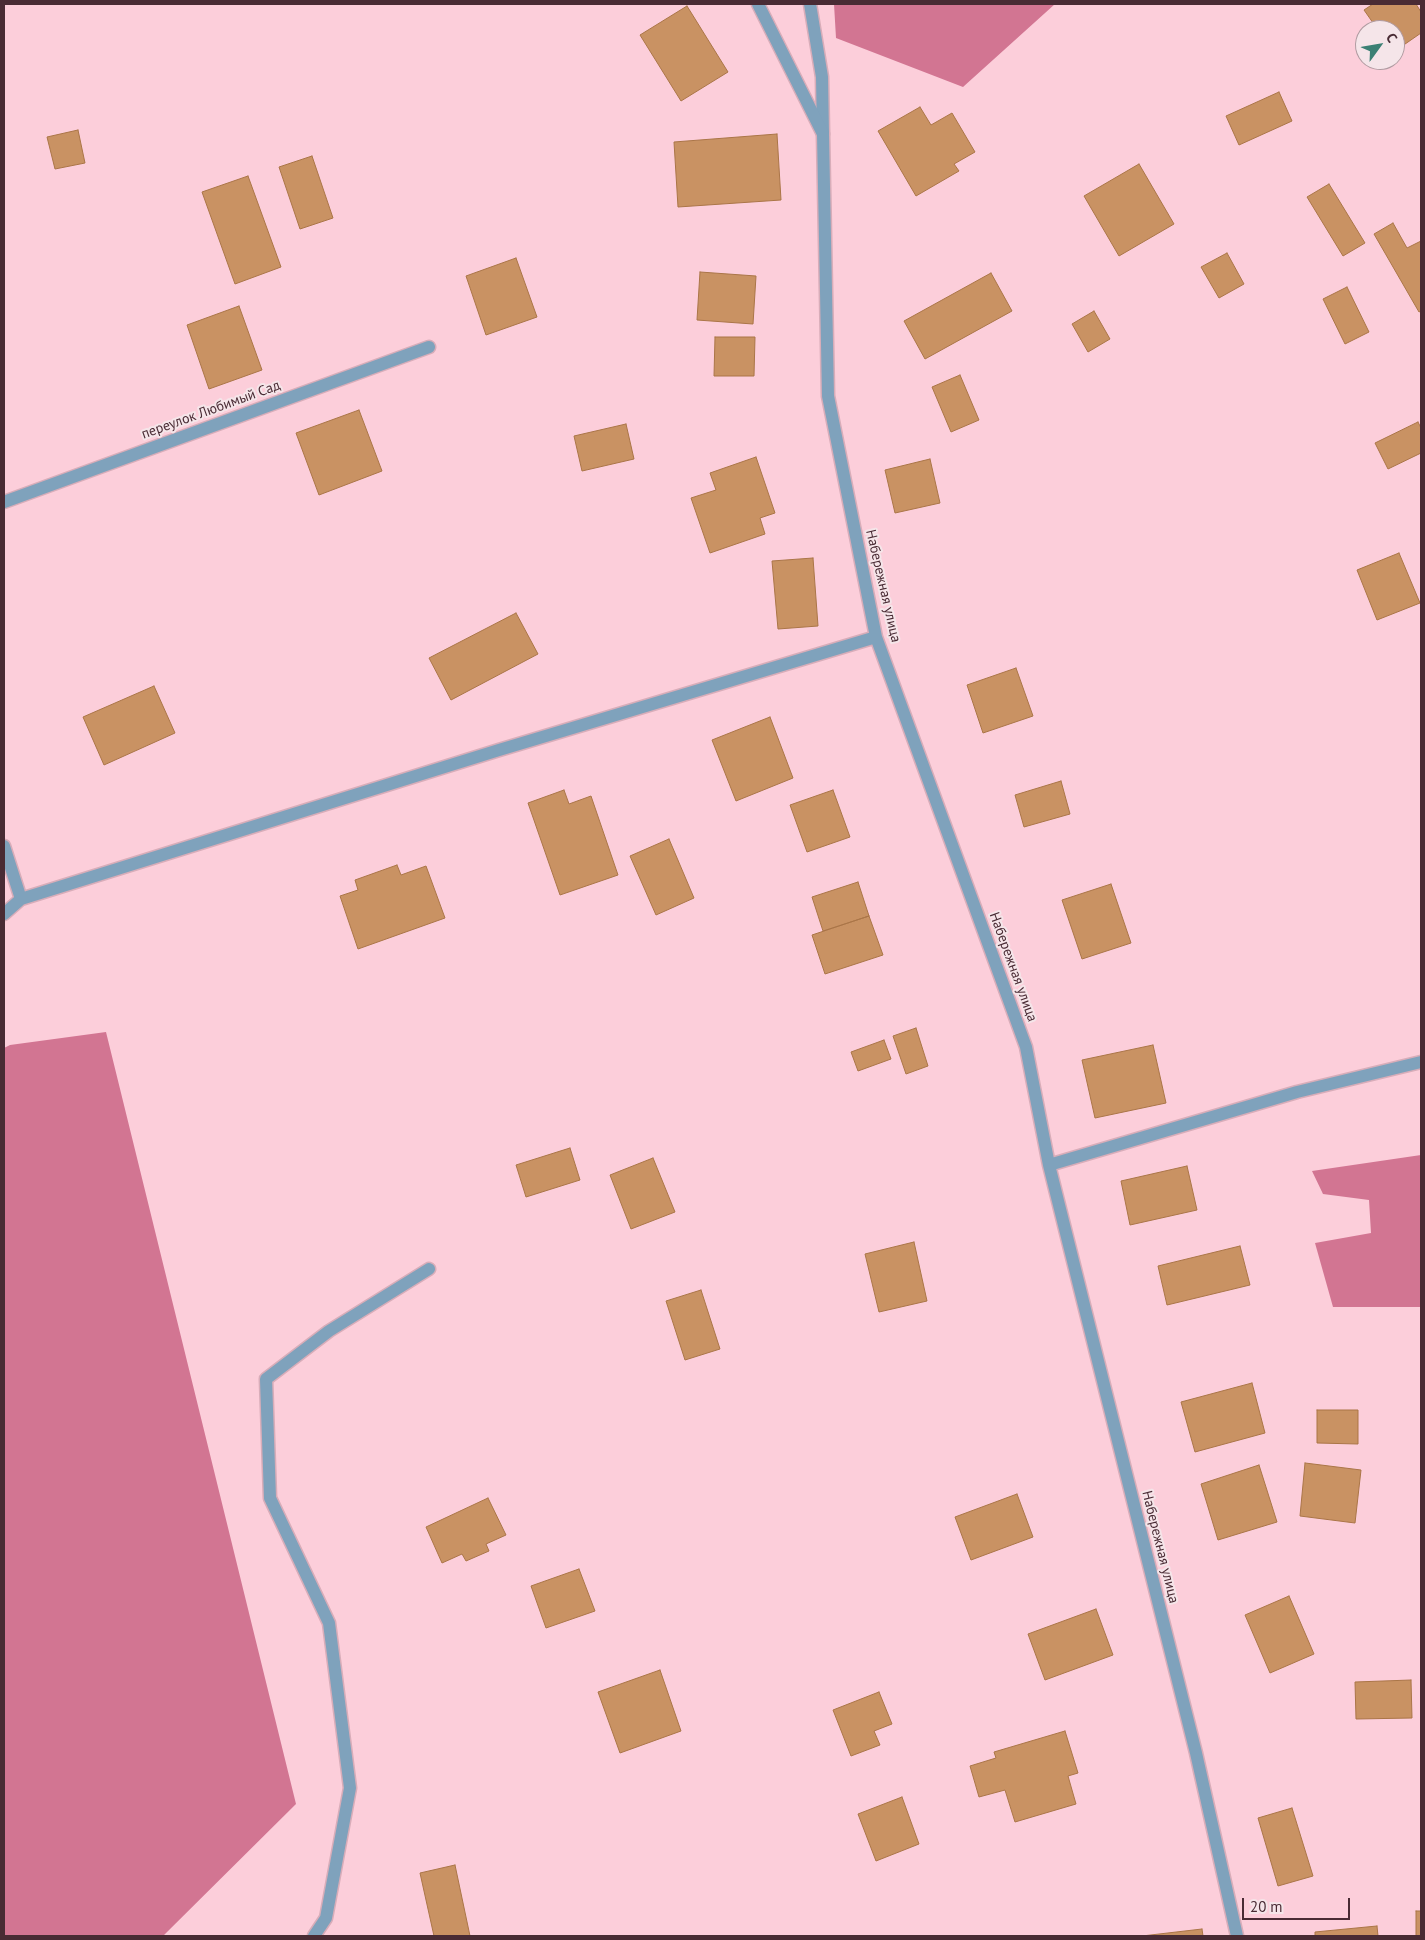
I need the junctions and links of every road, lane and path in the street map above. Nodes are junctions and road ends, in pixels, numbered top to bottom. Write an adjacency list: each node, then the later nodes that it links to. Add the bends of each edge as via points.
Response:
1 (758, 4): 3 (street, Набережная улица)
2 (810, 4): 3 (street, via 822,77)
3 (823, 134): 6 (street, Набережная улица, via 828,396)
4 (429, 347): 5 (street, переулок Любимый Сад)
5 (4, 502)
6 (876, 637): 8 (street); 11 (street, Набережная улица, via 1026,1047)
7 (4, 846): 8 (street)
8 (21, 899): 9 (street)
9 (4, 914)
10 (1421, 1062): 11 (street, via 1297,1092)
11 (1049, 1165): 14 (street, Набережная улица, via 1194,1744)
12 (429, 1268): 13 (street, via 329,1331 266,1379 270,1498 328,1623 350,1788 326,1918)
13 (314, 1936)
14 (1237, 1936)

